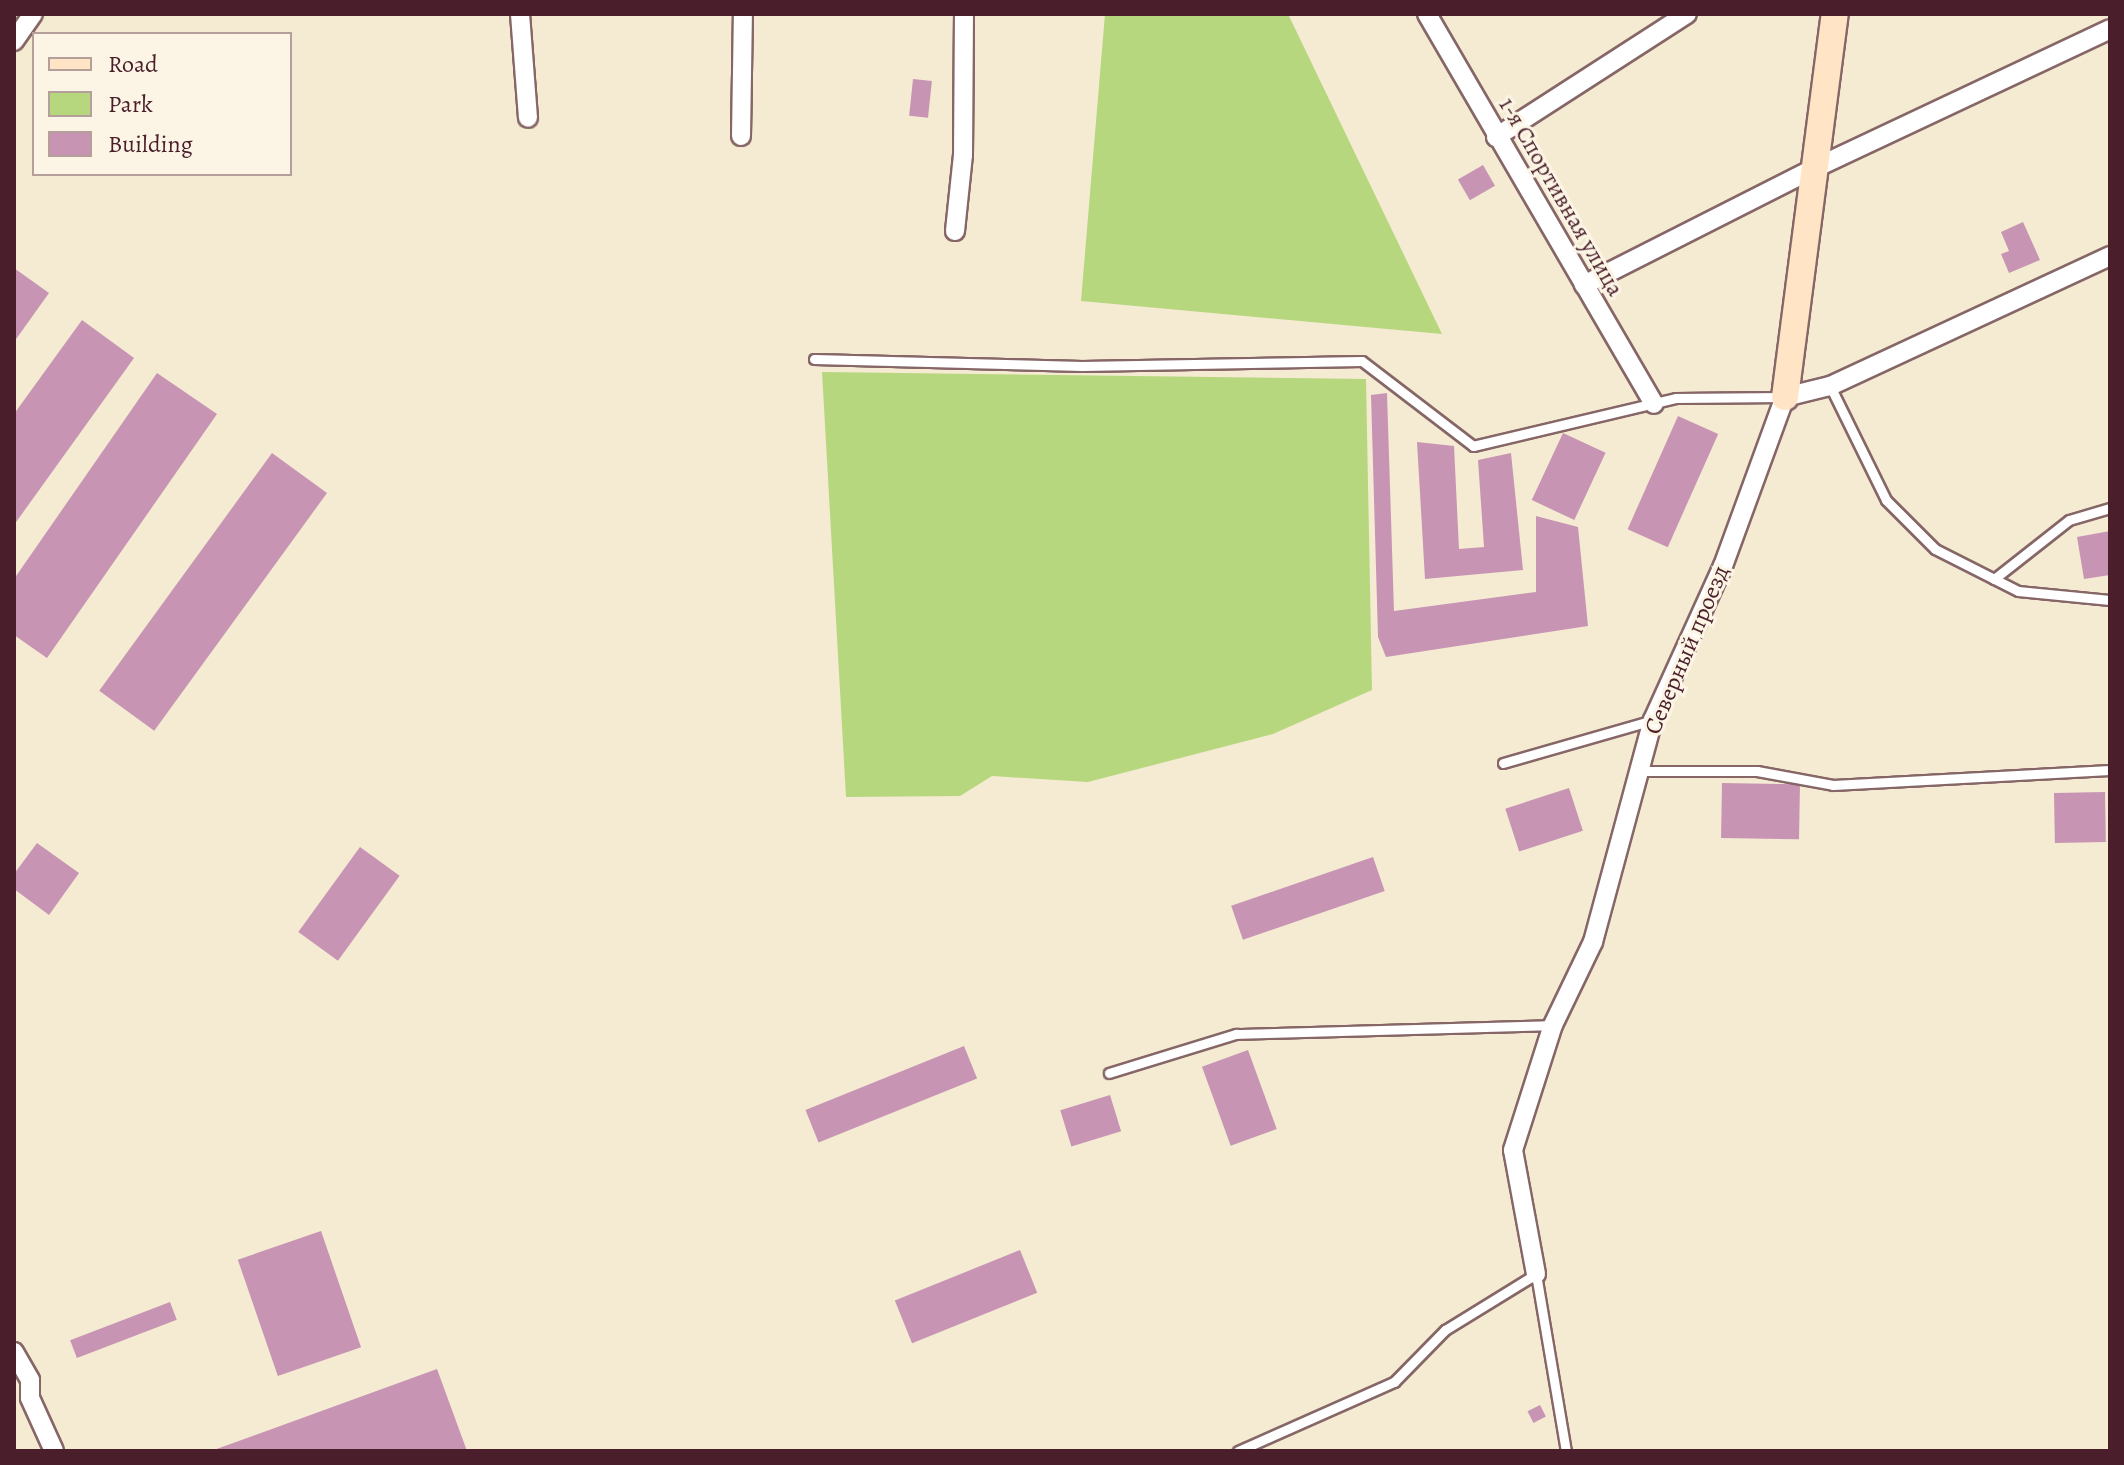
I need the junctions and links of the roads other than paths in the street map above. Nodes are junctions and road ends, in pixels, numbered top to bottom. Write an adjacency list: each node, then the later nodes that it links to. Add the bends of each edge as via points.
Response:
1 (33, 14): 9 (street)
2 (520, 14): 10 (street)
3 (743, 14): 11 (street)
4 (964, 14): 14 (street, via 963,155)
5 (1427, 14): 12 (street, 1-я Спортивная улица)
6 (1687, 14): 12 (street)
7 (1835, 14): 13 (street, Северный проезд)
8 (2110, 29): 13 (street)
9 (14, 41)
10 (528, 118)
11 (741, 136)
12 (1496, 137): 16 (street, 1-я Спортивная улица)
13 (1813, 169): 16 (street); 19 (street, Северный проезд)
14 (955, 231)
15 (2110, 256): 18 (street)
16 (1584, 285): 20 (street, 1-я Спортивная улица)
17 (814, 359): 20 (lane, via 1082,366 1362,361 1473,446)
18 (1830, 386): 19 (street); 22 (lane, via 1886,500 1935,549)
19 (1785, 397): 20 (lane, via 1676,398); 24 (street, Северный проезд, via 1723,566)
20 (1654, 404)
21 (2110, 508): 22 (lane, via 2069,520)
22 (1994, 579): 23 (lane, via 2018,591)
23 (2110, 600)
24 (1653, 720): 25 (lane); 27 (street, Северный проезд)
25 (1503, 763)
26 (2110, 770): 27 (lane, via 1833,785 1757,771)
27 (1639, 771): 28 (street, Северный проезд, via 1593,942)
28 (1553, 1025): 29 (lane, via 1236,1034); 30 (street, Северный проезд, via 1513,1150)
29 (1109, 1073)
30 (1536, 1274): 33 (lane, via 1445,1330 1394,1382); 34 (lane)
31 (14, 1352): 32 (street, via 30,1380 30,1398)
32 (54, 1451)
33 (1238, 1451)
34 (1566, 1451)

